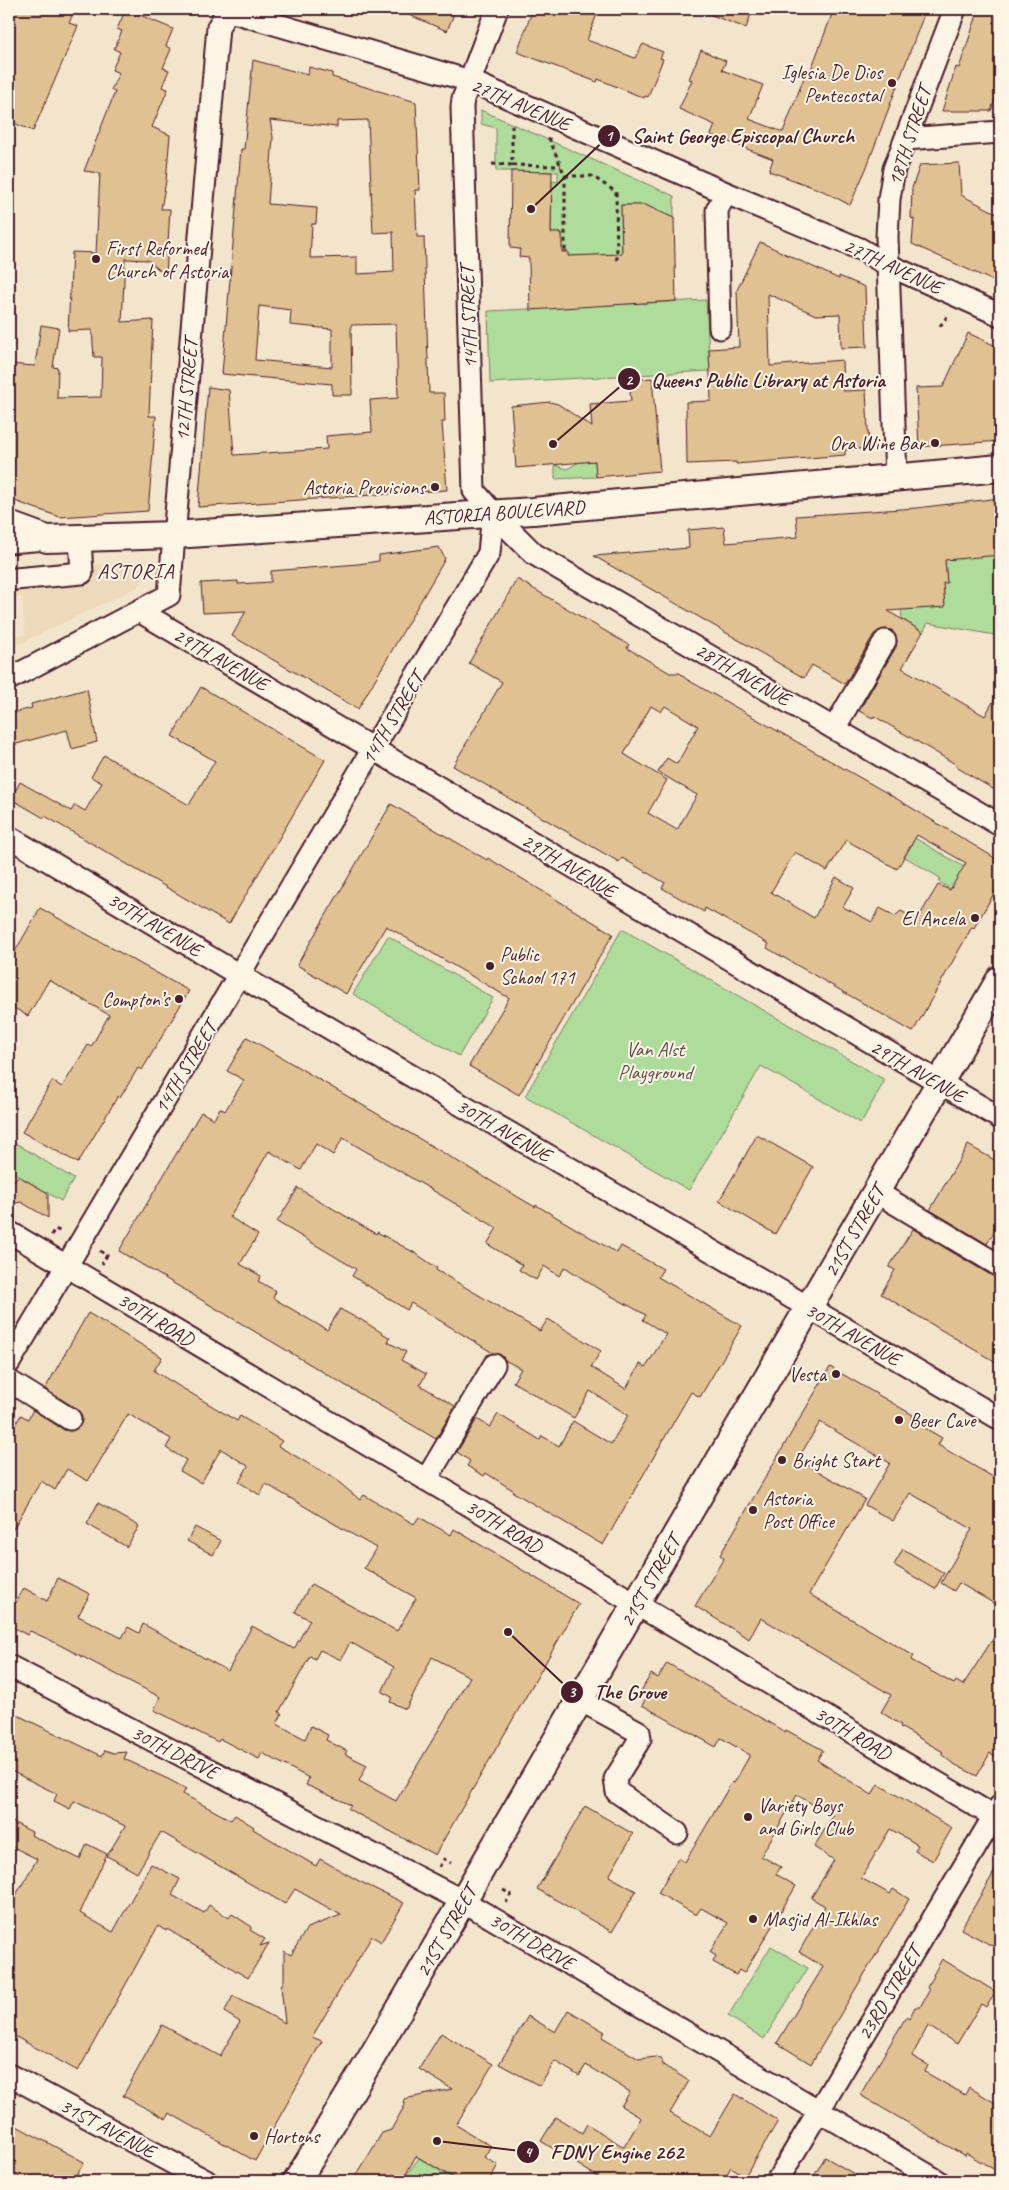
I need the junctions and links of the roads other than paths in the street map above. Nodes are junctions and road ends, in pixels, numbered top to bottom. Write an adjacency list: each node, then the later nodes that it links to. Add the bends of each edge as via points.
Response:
1 (227, 9): 4 (street, 27TH AVENUE); 15 (street, 12TH STREET, via 218,27)
2 (497, 9): 4 (street, 14TH STREET)
3 (955, 9): 6 (street, 18TH STREET)
4 (470, 81): 7 (street, 27TH AVENUE); 13 (street, 14TH STREET, via 462,107 474,491)
5 (1000, 132): 6 (street)
6 (906, 139): 8 (street, 18TH STREET, via 894,169 889,199)
7 (726, 193): 8 (street, 27TH AVENUE, via 860,249); 10 (street, via 717,210)
8 (888, 265): 9 (street, 27TH AVENUE); 12 (street, 18TH STREET)
9 (1000, 315)
10 (720, 328)
11 (1000, 468): 12 (main road, ASTORIA BOULEVARD)
12 (896, 478): 13 (main road, ASTORIA BOULEVARD)
13 (493, 513): 15 (main road, ASTORIA BOULEVARD); 23 (street, 28TH AVENUE, via 534,554); 24 (street, 14TH STREET, via 489,553)
14 (9, 525): 16 (main road, ASTORIA BOULEVARD)
15 (174, 535): 17 (main road, ASTORIA BOULEVARD); 20 (street, 12TH STREET, via 169,594)
16 (47, 539): 17 (main road, ASTORIA BOULEVARD); 18 (street)
17 (80, 539): 19 (street, via 82,574)
18 (9, 542)
19 (15, 578)
20 (139, 611): 22 (street, 12TH STREET); 24 (street, 29TH AVENUE)
21 (885, 641): 23 (street)
22 (9, 679)
23 (835, 727): 25 (street, 28TH AVENUE)
24 (374, 749): 27 (street, 14TH STREET); 29 (street, 29TH AVENUE)
25 (1000, 825)
26 (9, 837): 27 (street, 30TH AVENUE)
27 (239, 975): 33 (street, 14TH STREET); 35 (street, 30TH AVENUE)
28 (1000, 979): 29 (main road, 21ST STREET)
29 (939, 1083): 30 (street, 29TH AVENUE); 31 (main road, 21ST STREET)
30 (1000, 1118)
31 (876, 1192): 34 (street); 35 (main road, 21ST STREET)
32 (9, 1232): 33 (street, 30TH ROAD)
33 (67, 1266): 36 (street, 14TH STREET); 41 (street, 30TH ROAD)
34 (1000, 1266)
35 (809, 1309): 40 (street, 30TH AVENUE); 42 (main road, 21ST STREET)
36 (9, 1363)
37 (494, 1365): 41 (street)
38 (9, 1381): 39 (street)
39 (70, 1419)
40 (1000, 1419)
41 (426, 1480): 42 (street, 30TH ROAD)
42 (636, 1604): 44 (main road, 21ST STREET); 45 (street, 30TH ROAD)
43 (9, 1666): 47 (street, 30TH DRIVE)
44 (580, 1700): 46 (street, via 639,1732 640,1739 615,1780 617,1792); 47 (main road, 21ST STREET)
45 (998, 1814): 49 (street, 23RD STREET)
46 (677, 1833)
47 (463, 1901): 49 (street, 30TH DRIVE); 51 (main road, 21ST STREET)
48 (9, 2075): 50 (street, 31ST AVENUE)
49 (819, 2111): 52 (street, 23RD STREET); 53 (street, 30TH DRIVE)
50 (206, 2181)
51 (297, 2181)
52 (777, 2181)
53 (938, 2181)

